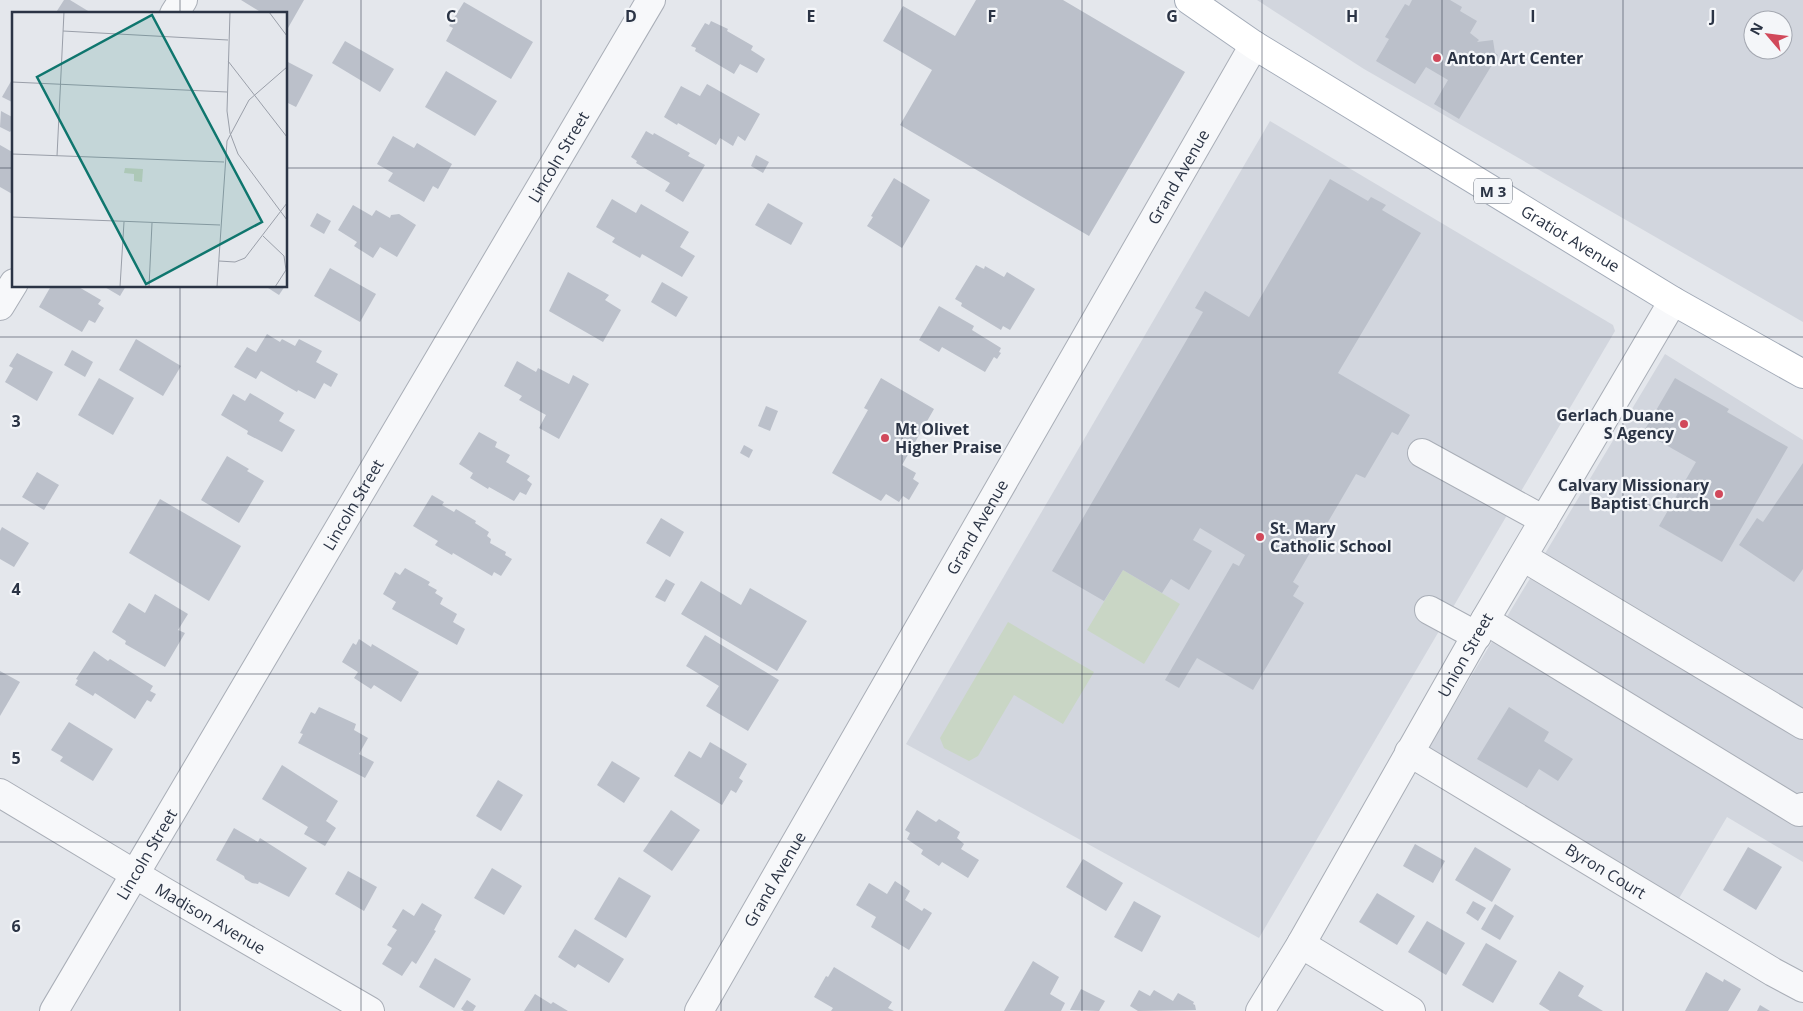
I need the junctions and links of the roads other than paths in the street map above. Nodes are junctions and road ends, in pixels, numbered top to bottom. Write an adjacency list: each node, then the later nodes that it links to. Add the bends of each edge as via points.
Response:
1 (183, 0): 4 (street)
2 (650, 0): 19 (street, Lincoln Street)
3 (1189, 0): 5 (main road, Gratiot Avenue / M 3)
4 (175, 12)
5 (1254, 45): 7 (main road, Gratiot Avenue / M 3); 25 (street, Grand Avenue)
6 (12, 286): 8 (street)
7 (1673, 301): 9 (main road, Gratiot Avenue / M 3); 11 (street, Union Street)
8 (0, 306)
9 (1803, 374)
10 (1422, 452): 11 (street)
11 (1544, 520): 12 (street, Union Street)
12 (1523, 557): 14 (street, Union Street); 15 (street)
13 (1429, 610): 14 (street)
14 (1481, 628): 16 (street, Union Street); 18 (street, via 1799,812)
15 (1803, 725)
16 (1409, 752): 20 (street, Union Street); 21 (street, Byron Court)
17 (0, 793): 19 (street, Madison Avenue)
18 (1803, 807)
19 (136, 874): 23 (street, Lincoln Street); 24 (street, Madison Avenue)
20 (1301, 944): 22 (street); 26 (street, Union Street)
21 (1803, 988)
22 (1399, 1008)
23 (54, 1011)
24 (370, 1011)
25 (699, 1011)
26 (1260, 1011)

